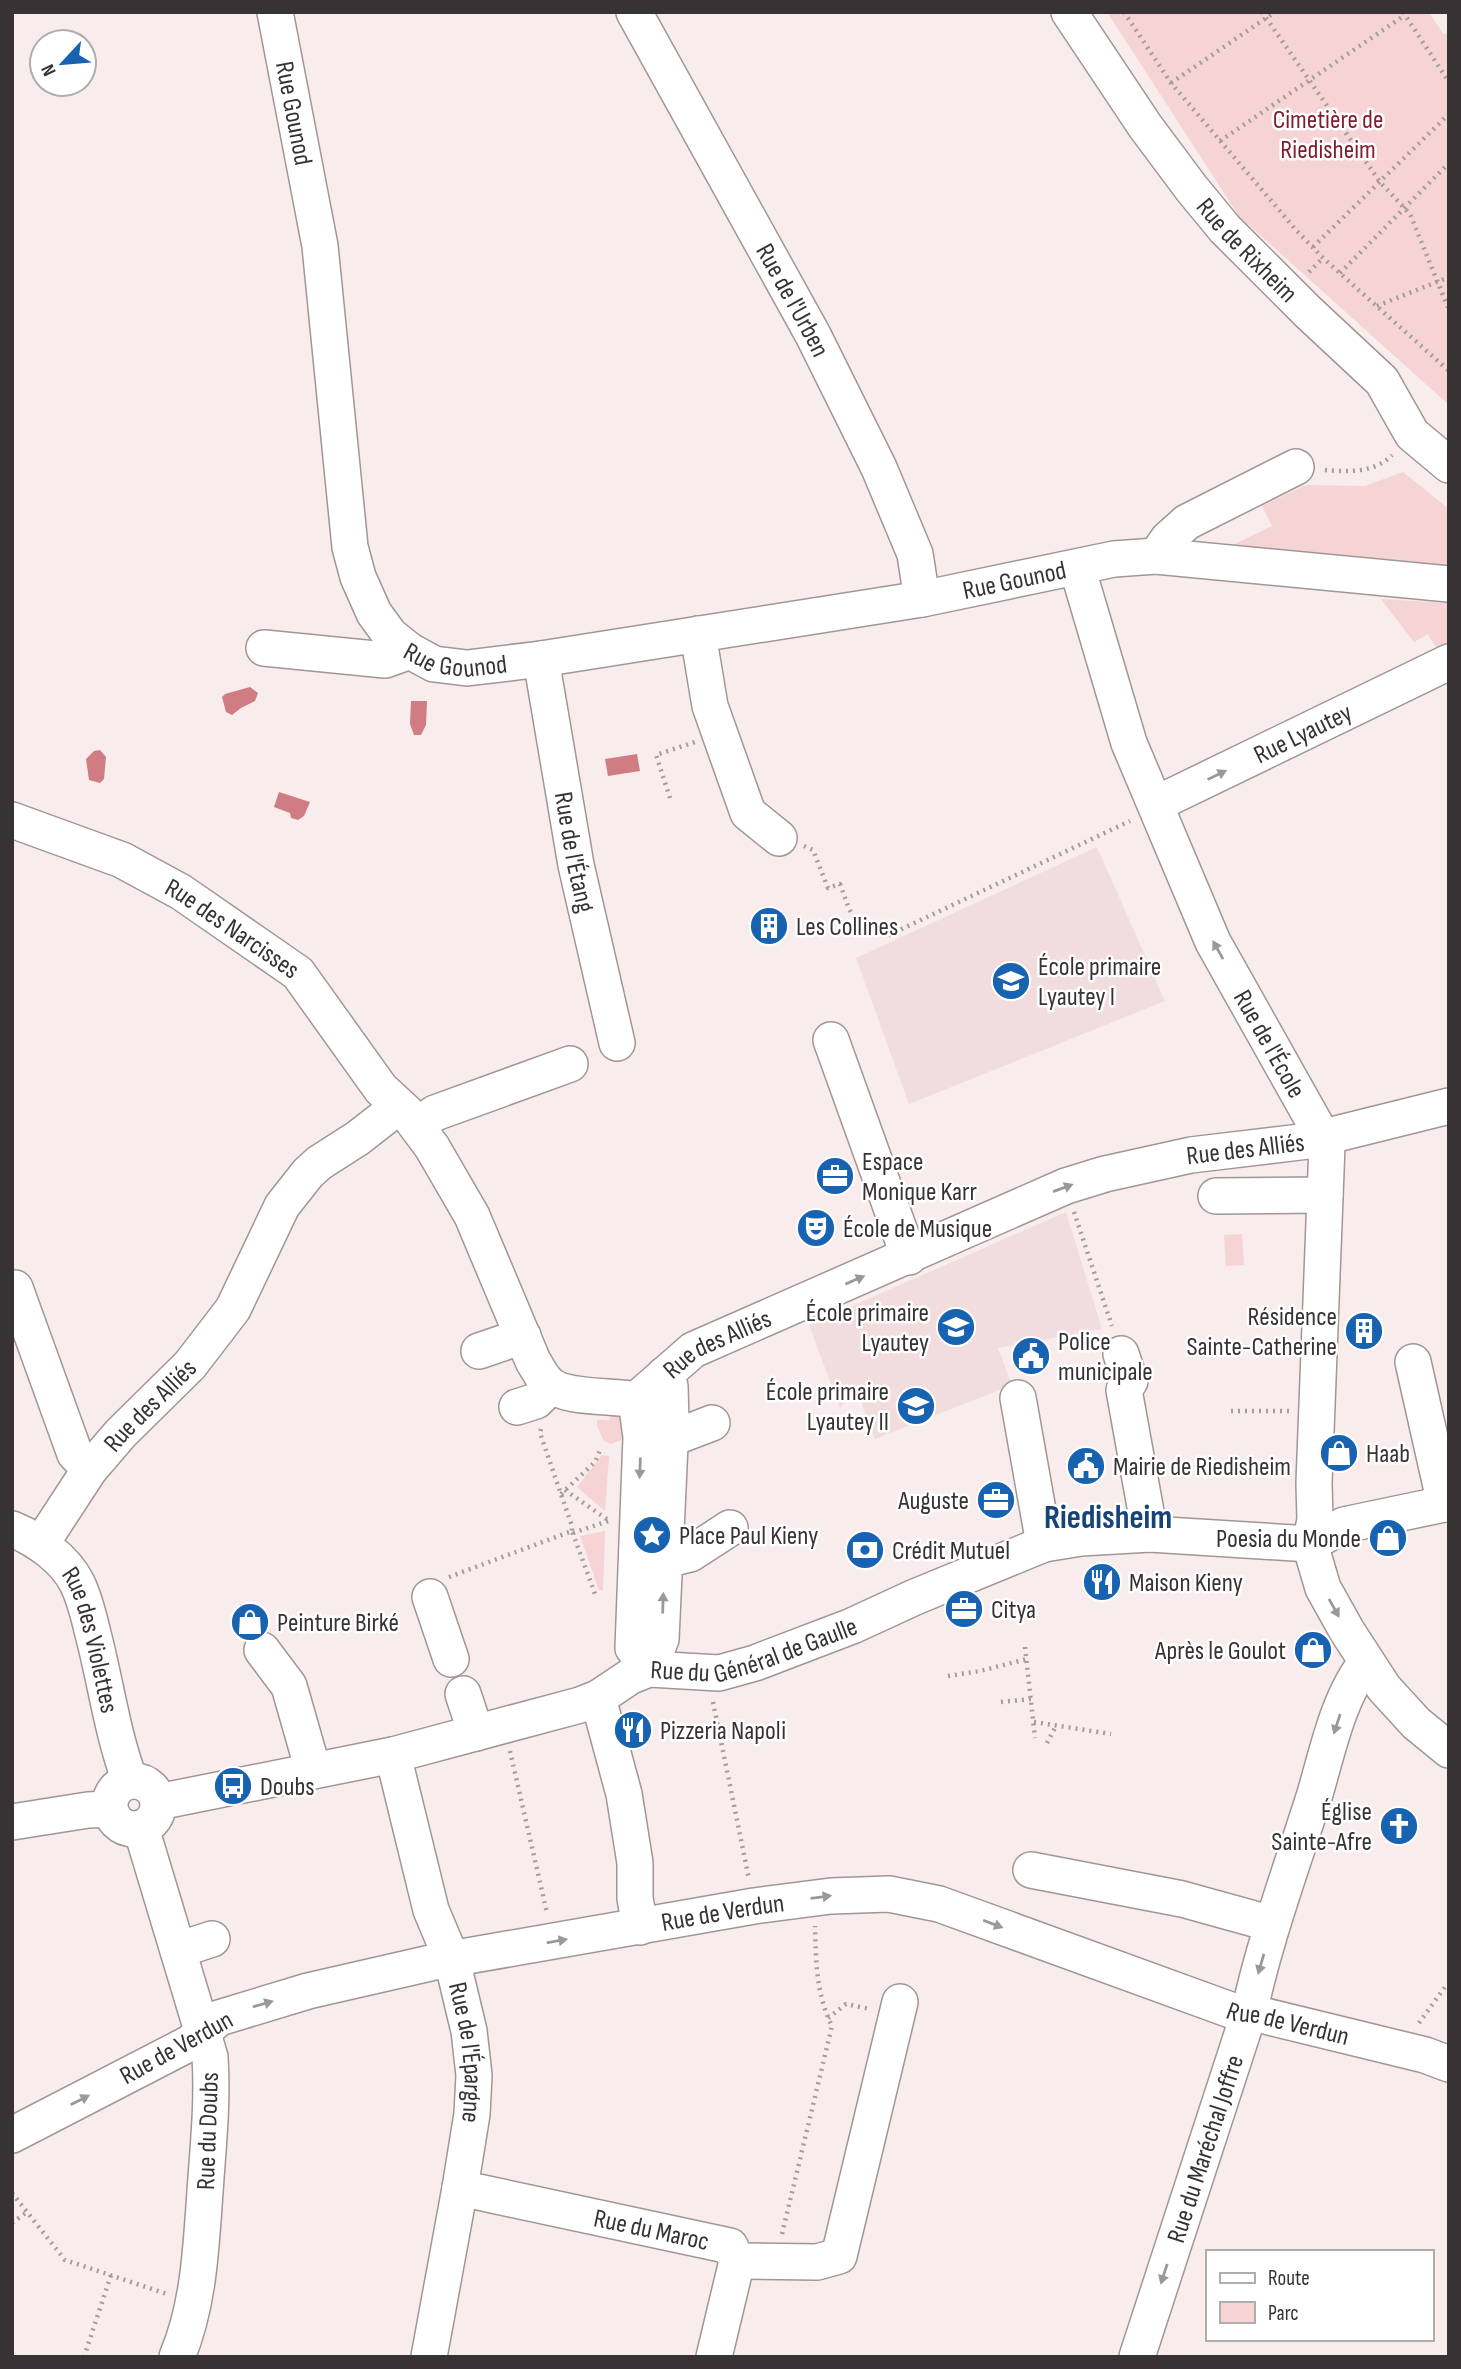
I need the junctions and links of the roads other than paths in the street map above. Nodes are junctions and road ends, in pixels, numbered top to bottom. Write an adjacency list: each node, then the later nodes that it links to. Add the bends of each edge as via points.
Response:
1 (275, 12): 14 (street, Rue Gounod, via 320,246 350,547 374,613 390,635)
2 (634, 12): 11 (street, Rue de l'Urben, via 813,335 879,468 915,554)
3 (1069, 12): 4 (street, Rue de Rixheim, via 1192,189 1308,313 1382,381)
4 (1412, 434): 5 (street, Rue de Rixheim); 7 (street, via 1424,469)
5 (1449, 465)
6 (1296, 467): 8 (street, via 1187,522)
7 (1449, 490)
8 (1156, 556): 9 (street, Rue Gounod); 10 (street, Rue Gounod)
9 (1077, 567): 11 (street, Rue Gounod); 17 (street, Rue de l'École, via 1129,743)
10 (1449, 584)
11 (922, 599): 12 (street, Rue Gounod)
12 (698, 634): 15 (street, Rue Gounod); 19 (street, via 710,706 748,813)
13 (264, 648): 14 (street, via 385,660)
14 (410, 651): 15 (street, Rue Gounod, via 434,664 467,668)
15 (541, 659): 21 (street, Rue de l'Étang, via 576,865)
16 (1449, 662): 17 (street, Rue Lyautey, one-way to 16)
17 (1143, 812): 25 (street, Rue de l'École, one-way to 17)
18 (12, 820): 24 (street, Rue des Narcisses, via 122,860 181,892 277,957 298,973 381,1089)
19 (779, 838)
20 (831, 1040): 28 (street)
21 (617, 1043)
22 (570, 1064): 24 (street, Rue des Alliés, via 435,1113)
23 (1449, 1106): 25 (street, Rue des Alliés)
24 (408, 1116): 30 (street, via 432,1147 472,1216); 41 (street, Rue des Alliés, via 358,1138 308,1173 282,1206 233,1309 190,1365)
25 (1324, 1137): 26 (street, Rue de l'École); 28 (street, Rue des Alliés, one-way to 25, via 1044,1195 1105,1174 1191,1155)
26 (1325, 1195): 27 (street); 47 (street, Rue de l'École, via 1315,1520)
27 (1216, 1196)
28 (909, 1257): 34 (street, Rue des Alliés, one-way to 28, via 693,1350)
29 (15, 1287): 41 (street, Rue des Alliés, via 75,1454)
30 (523, 1336): 32 (street); 35 (street)
31 (1117, 1342): 44 (street, via 1130,1381 1124,1390)
32 (479, 1351)
33 (1413, 1362): 42 (street)
34 (664, 1375): 37 (street, Rue des Alliés); 40 (street, via 670,1386)
35 (550, 1387): 37 (street, Rue des Alliés); 38 (street, via 536,1401)
36 (1018, 1398): 46 (street)
37 (636, 1400): 53 (street, one-way to 53, via 641,1437 633,1648)
38 (532, 1415)
39 (712, 1423): 40 (street)
40 (670, 1440): 48 (street)
41 (90, 1469): 45 (street, Rue des Alliés)
42 (1447, 1504): 47 (street, via 1344,1525)
43 (730, 1528): 48 (street, via 690,1555)
44 (1150, 1534): 46 (street, Rue du Général de Gaulle); 47 (street, Rue du Général de Gaulle)
45 (27, 1537): 60 (street, Rue des Violettes, via 60,1561 76,1581)
46 (1044, 1544): 53 (street, Rue du Général de Gaulle, via 755,1662 719,1673)
47 (1310, 1544): 52 (street, one-way to 52, via 1323,1588)
48 (665, 1560): 53 (street, one-way to 48, via 661,1639)
49 (436, 1589): 51 (street)
50 (262, 1650): 59 (street, via 289,1686)
51 (451, 1659)
52 (1366, 1663): 57 (street, via 1398,1704); 65 (street, Rue du Maréchal Joffre, one-way to 65, via 1354,1678 1340,1714)
53 (649, 1669): 55 (street, Rue du Général de Gaulle)
54 (463, 1694): 56 (street)
55 (598, 1698): 56 (street, Rue du Général de Gaulle); 66 (street, via 624,1794)
56 (476, 1733): 58 (street, Rue du Général de Gaulle)
57 (1449, 1750)
58 (393, 1755): 59 (street, Rue du Général de Gaulle); 69 (street, Rue de l'Épargne, via 431,1910)
59 (313, 1770): 62 (street, Rue du Général de Gaulle)
60 (130, 1781): 61 (street, via 116,1788); 62 (street, via 151,1788)
61 (110, 1809): 62 (street, via 116,1822 128,1829); 63 (street)
62 (150, 1815): 68 (street, Rue du Doubs)
63 (12, 1822)
64 (1031, 1870): 65 (street, via 1182,1899)
65 (1272, 1924): 71 (street, Rue du Maréchal Joffre, one-way to 71)
66 (640, 1927): 69 (street, Rue de Verdun, one-way to 66); 71 (street, Rue de Verdun, one-way to 71, via 814,1898 889,1894 939,1904)
67 (212, 1939): 68 (street)
68 (178, 1950): 72 (street, Rue du Doubs)
69 (452, 1959): 72 (street, Rue de Verdun, one-way to 69, via 219,2018 271,2002); 75 (street, Rue de l'Épargne, via 474,2075)
70 (886, 2006): 76 (street, via 839,2256 817,2262)
71 (1249, 2013): 73 (street, Rue de Verdun); 80 (street, Rue du Maréchal Joffre, one-way to 80)
72 (203, 2032): 74 (street, Rue de Verdun, one-way to 72, via 190,2043); 77 (street, Rue du Doubs, via 212,2095 199,2270)
73 (1449, 2064)
74 (12, 2135)
75 (460, 2188): 76 (street, Rue du Maroc, via 730,2246); 78 (street, Rue de l'Épargne)
76 (752, 2262): 79 (street, Rue du Maroc)
77 (177, 2357)
78 (429, 2357)
79 (714, 2357)
80 (1137, 2357)

